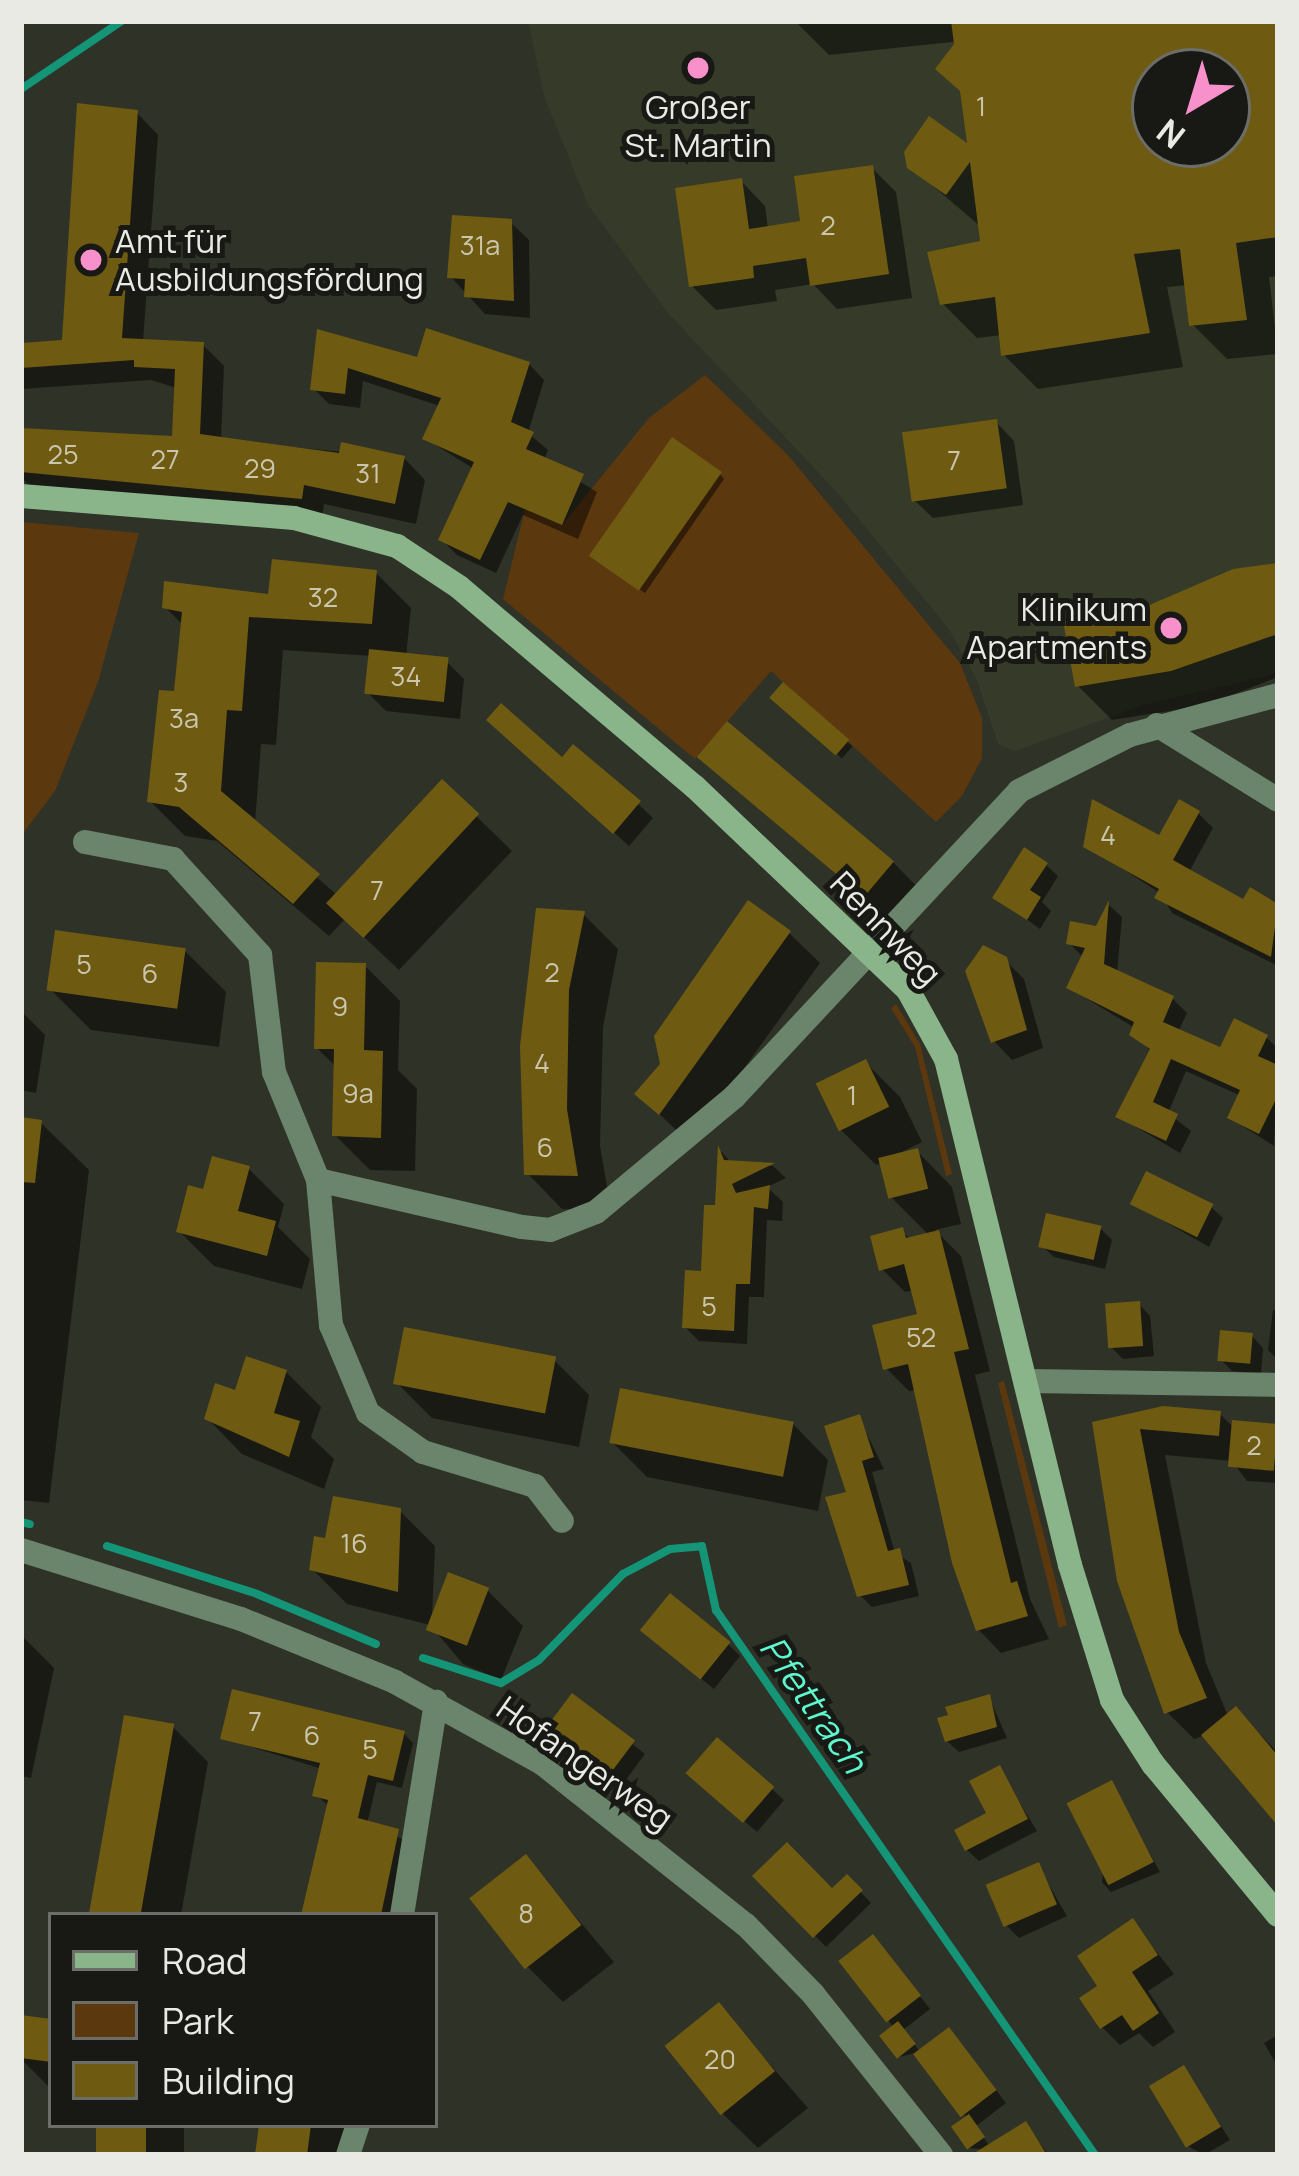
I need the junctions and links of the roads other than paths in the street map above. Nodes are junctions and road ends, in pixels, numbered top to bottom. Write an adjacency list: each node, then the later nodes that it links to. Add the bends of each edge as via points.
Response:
1 (21, 496): 6 (main road, Rennweg, via 295,518 397,546 459,587 695,788)
2 (1278, 695): 3 (street)
3 (1157, 725): 4 (street); 6 (street, via 1079,755 1019,791)
4 (1278, 800)
5 (85, 842): 7 (street, via 172,859 250,938 266,972 274,1072)
6 (867, 951): 7 (street, via 686,1142 566,1226 494,1222); 8 (main road, Rennweg, via 908,990 946,1059)
7 (318, 1180): 10 (street, via 332,1325 368,1413 423,1452 535,1486)
8 (1028, 1381): 9 (street); 14 (main road, Rennweg, via 1070,1565 1112,1700 1153,1764)
9 (1278, 1385)
10 (562, 1521)
11 (21, 1550): 12 (street, Hofangerweg, via 241,1619)
12 (436, 1702): 13 (street); 15 (street, Hofangerweg, via 542,1763 746,1925 871,2062)
13 (402, 1912)
14 (1278, 1915)
15 (941, 2155)

